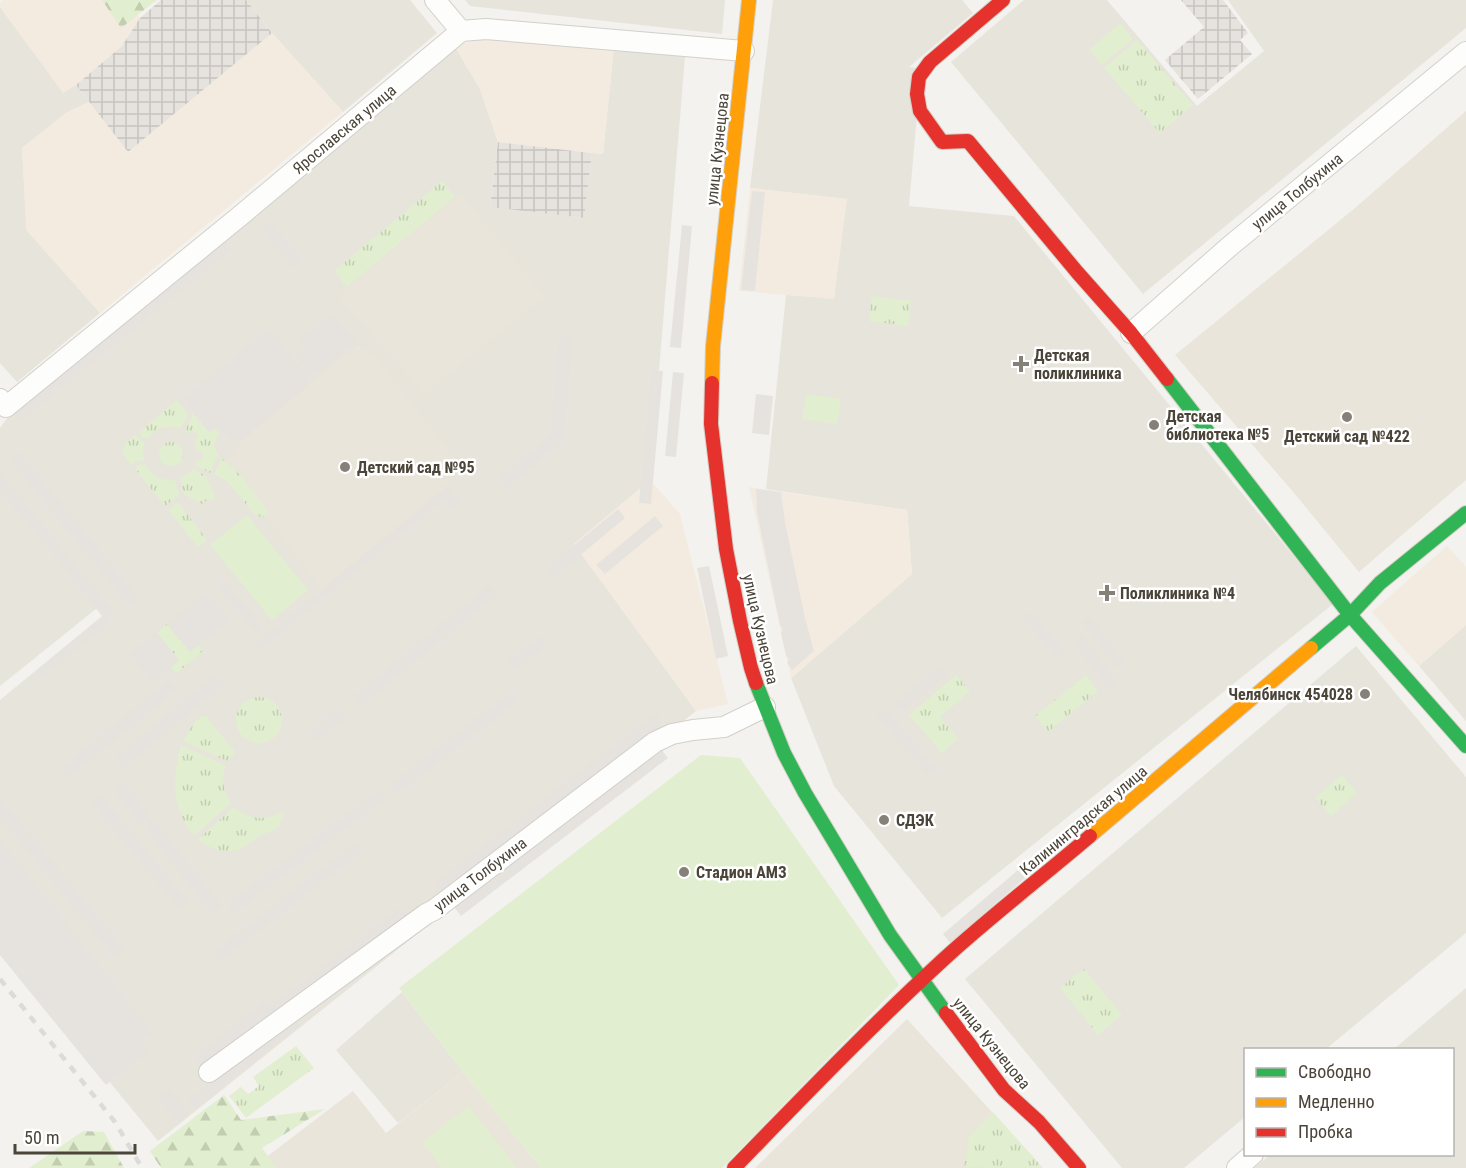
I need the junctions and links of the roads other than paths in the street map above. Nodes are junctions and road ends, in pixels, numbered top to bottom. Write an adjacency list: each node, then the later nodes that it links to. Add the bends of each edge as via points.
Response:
1 (435, 0): 4 (street)
2 (749, 0): 5 (street, улица Кузнецова)
3 (1003, 0): 7 (street, via 930,62 919,77 920,111 942,142 968,141)
4 (461, 31): 5 (street, via 486,29); 8 (street, Ярославская улица, via 240,216)
5 (744, 51): 11 (street, улица Кузнецова, via 713,346 711,424 718,496 740,621)
6 (1466, 52): 7 (street, улица Толбухина, via 1230,246)
7 (1131, 333): 10 (street)
8 (3, 403)
9 (1466, 513): 10 (street, Калининградская улица, via 1380,583)
10 (1350, 615): 12 (street); 13 (street, Калининградская улица)
11 (765, 707): 13 (street, улица Кузнецова, via 805,794); 14 (street, улица Толбухина, via 724,727 672,734 655,742 434,910)
12 (1466, 746)
13 (921, 981): 16 (street, Калининградская улица); 17 (street, улица Кузнецова, via 1005,1090)
14 (209, 1072)
15 (1252, 1156): 18 (street)
16 (734, 1168)
17 (1078, 1168)
18 (1237, 1168)

